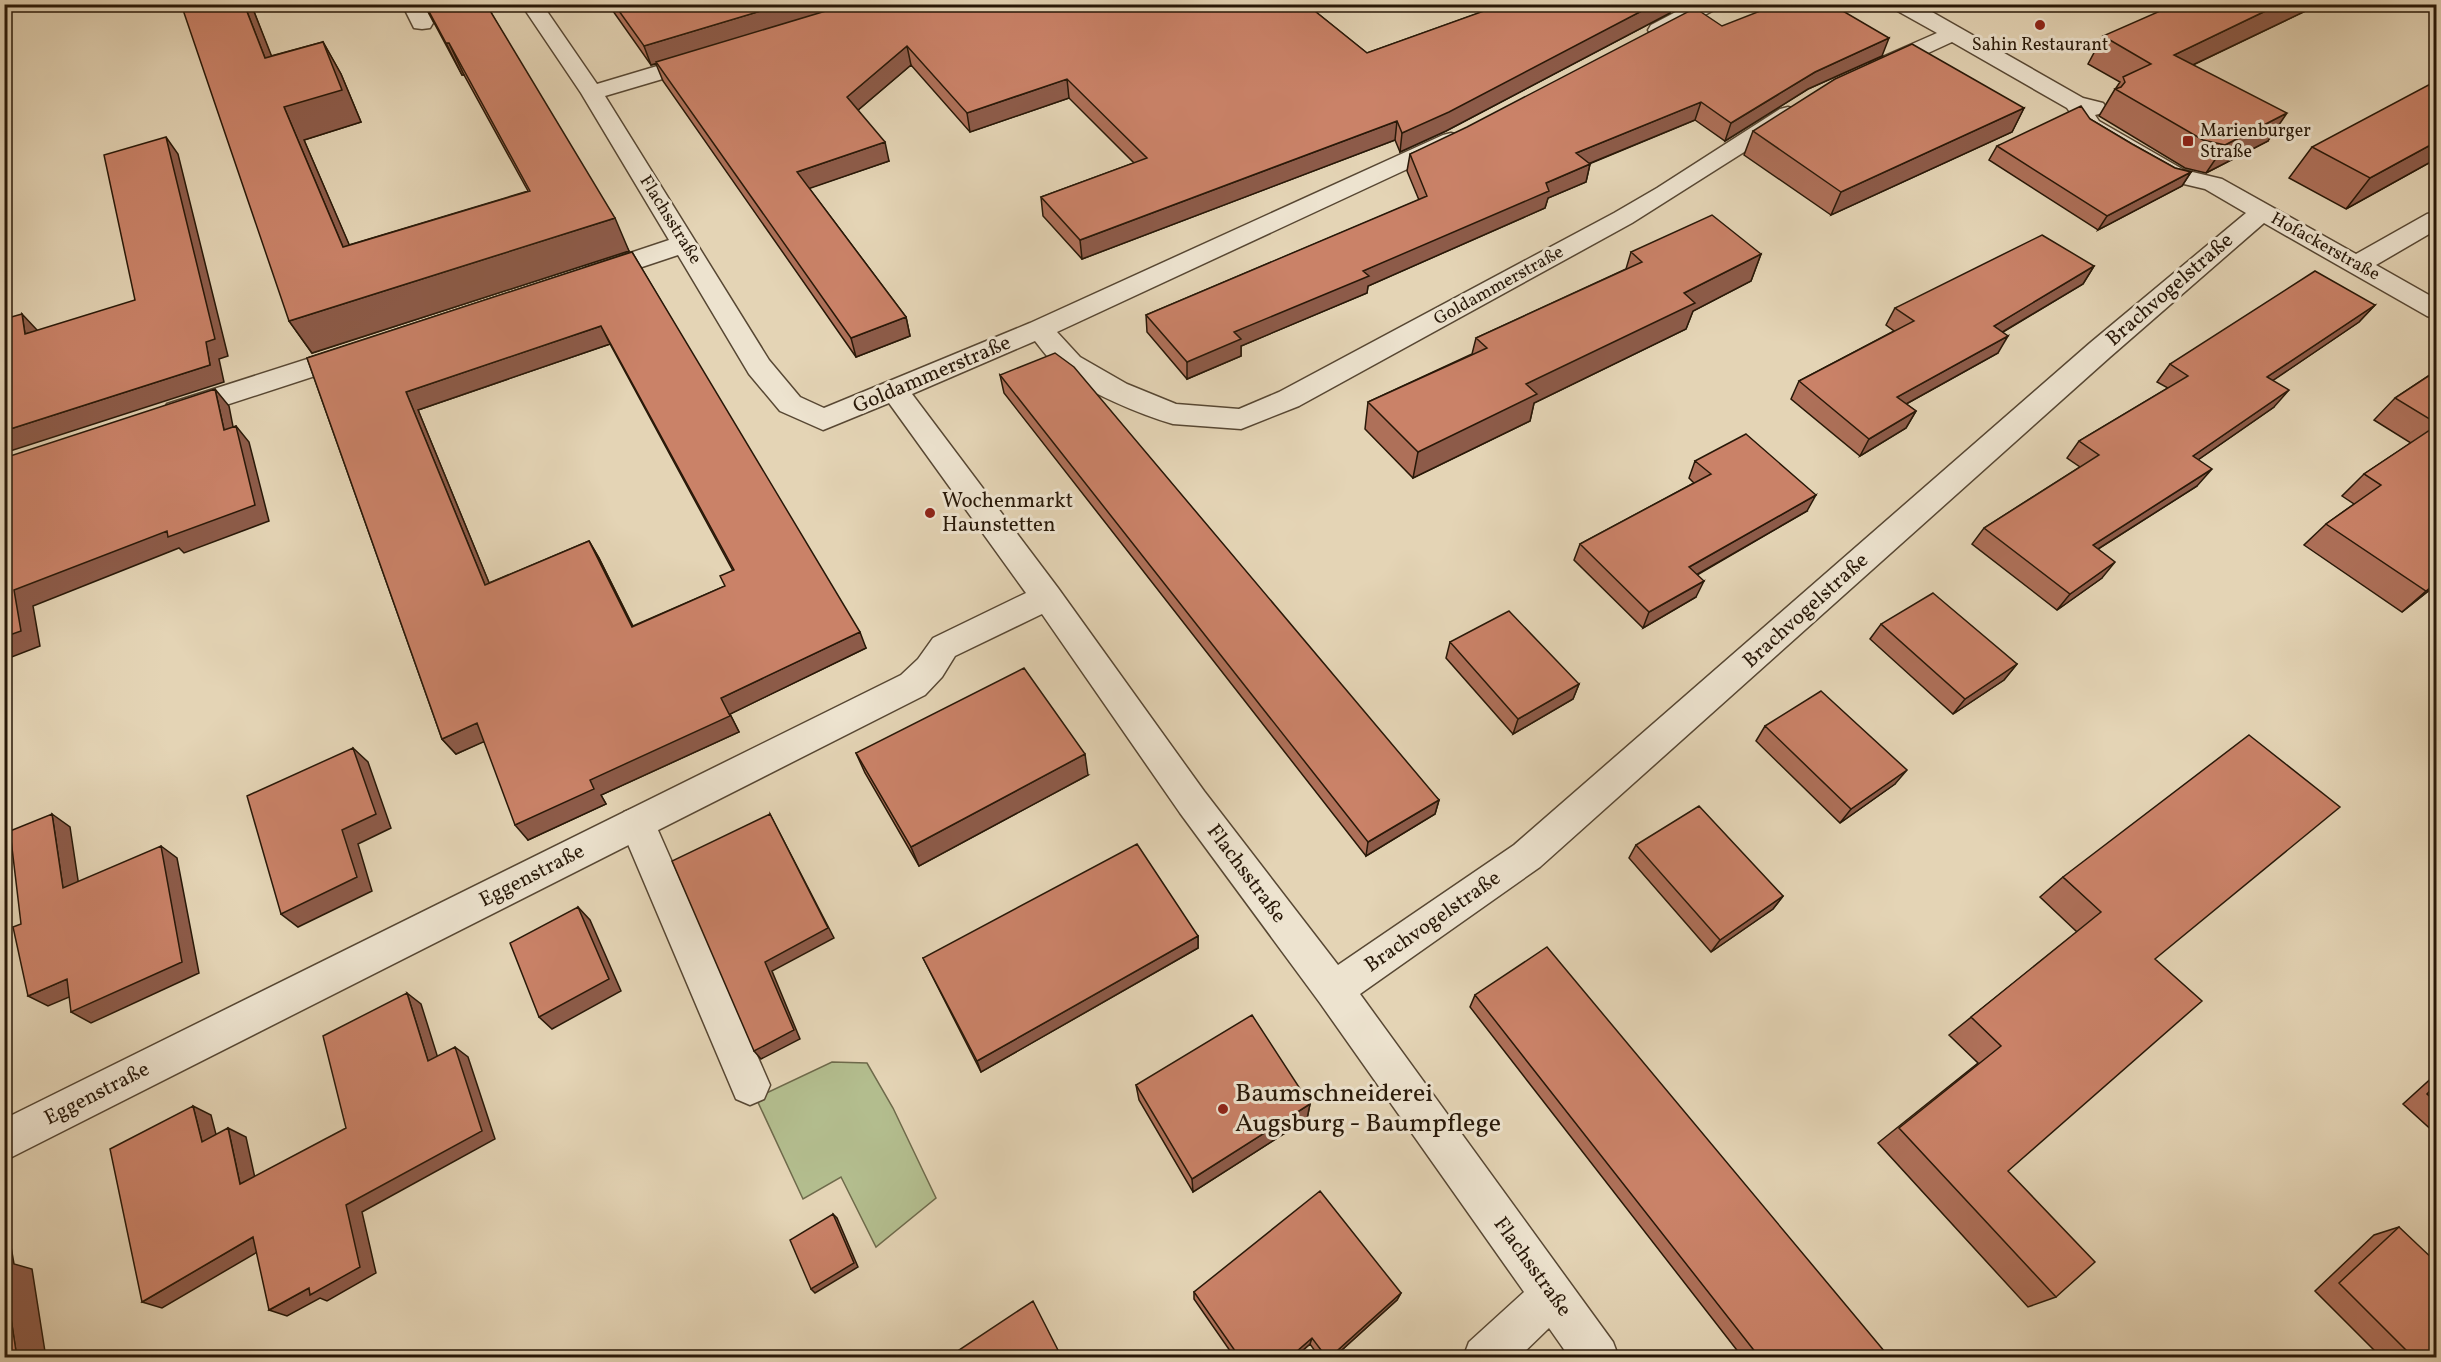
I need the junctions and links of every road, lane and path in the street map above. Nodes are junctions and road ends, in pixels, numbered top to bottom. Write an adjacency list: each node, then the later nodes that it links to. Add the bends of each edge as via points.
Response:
1 (531, 4): 8 (street, Flachsstraße)
2 (1708, 4): 5 (street)
3 (1902, 4): 4 (street, Hofackerstraße)
4 (1953, 34): 7 (street); 10 (street, Hofackerstraße)
5 (1641, 40)
6 (717, 56): 8 (street)
7 (1859, 77)
8 (592, 93): 17 (street, Flachsstraße)
9 (1807, 102): 21 (street, Goldammerstraße, via 1623,218 1289,399 1241,419 1173,414 1117,391 1070,364)
10 (2075, 103): 11 (street, Hofackerstraße); 14 (street, Hofackerstraße, via 2091,126 2122,145 2176,175)
11 (2117, 116)
12 (1474, 127): 21 (street, Goldammerstraße)
13 (2176, 150): 14 (street, Hofackerstraße, via 2196,161)
14 (2213, 183): 15 (street, Hofackerstraße)
15 (2262, 212): 18 (street, Hofackerstraße); 28 (street, Brachvogelstraße, via 1527,856)
16 (2436, 220): 18 (street)
17 (684, 244): 19 (street); 25 (street, Flachsstraße, via 759,367 790,404)
18 (2356, 265): 20 (street, Hofackerstraße)
19 (566, 283)
20 (2436, 310)
21 (1040, 329): 23 (street, Goldammerstraße)
22 (384, 344): 24 (street)
23 (895, 391): 25 (street, Goldammerstraße); 26 (street, Flachsstraße)
24 (156, 417)
25 (824, 420)
26 (1047, 597): 27 (street, Eggenstraße, via 944,647 913,685); 28 (street, Flachsstraße, via 1192,802)
27 (637, 823): 29 (street); 30 (street, Eggenstraße)
28 (1334, 990): 31 (street, Flachsstraße)
29 (750, 1085)
30 (4, 1141)
31 (1552, 1296): 32 (street); 33 (street, Flachsstraße)
32 (1485, 1358)
33 (1597, 1358)

